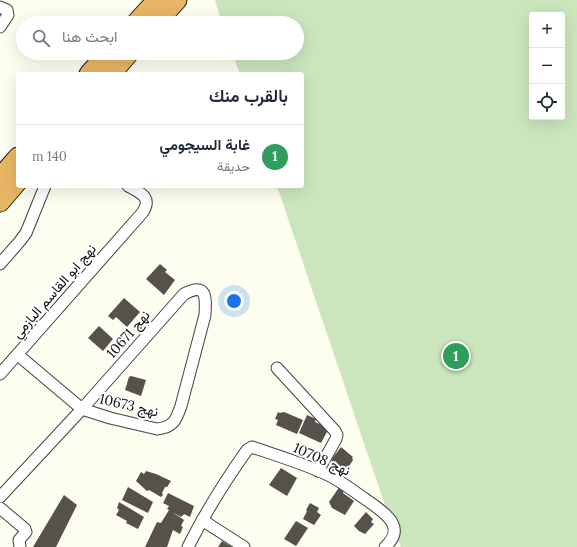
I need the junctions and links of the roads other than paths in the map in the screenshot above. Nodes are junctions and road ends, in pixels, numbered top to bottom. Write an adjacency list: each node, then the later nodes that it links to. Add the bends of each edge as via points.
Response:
1 (157, 0): 4 (highway)
2 (177, 0): 5 (highway)
3 (0, 7): 6 (street, via 7,10 8,15)
4 (142, 16)
5 (162, 16)
6 (0, 27)
7 (102, 60): 9 (highway)
8 (123, 60): 10 (highway)
9 (91, 72)
10 (113, 72)
11 (16, 159): 12 (highway)
12 (0, 178)
13 (16, 183): 16 (highway)
14 (44, 188): 17 (street, via 26,233)
15 (131, 188): 18 (street, نهج ابو القاسم البازمي, via 147,200 143,212)
16 (0, 202)
17 (0, 264)
18 (18, 354): 20 (street, نهج ابو القاسم البازمي); 22 (street)
19 (277, 368): 23 (street, via 337,436)
20 (0, 374)
21 (181, 406): 22 (street, نهج 10673, via 176,420 169,426 157,429); 22 (street, نهج 10671, via 206,315 204,293 195,288 184,294)
22 (82, 409): 24 (street, نهج 10671)
23 (318, 471): 26 (street, نهج 10708, via 250,448); 30 (street, نهج 10708, via 345,484 385,512 395,531 391,542)
24 (0, 497)
25 (0, 508): 27 (street, via 25,529 19,540)
26 (202, 520): 28 (street); 29 (street)
27 (20, 547)
28 (188, 547)
29 (244, 547)
30 (385, 547)

